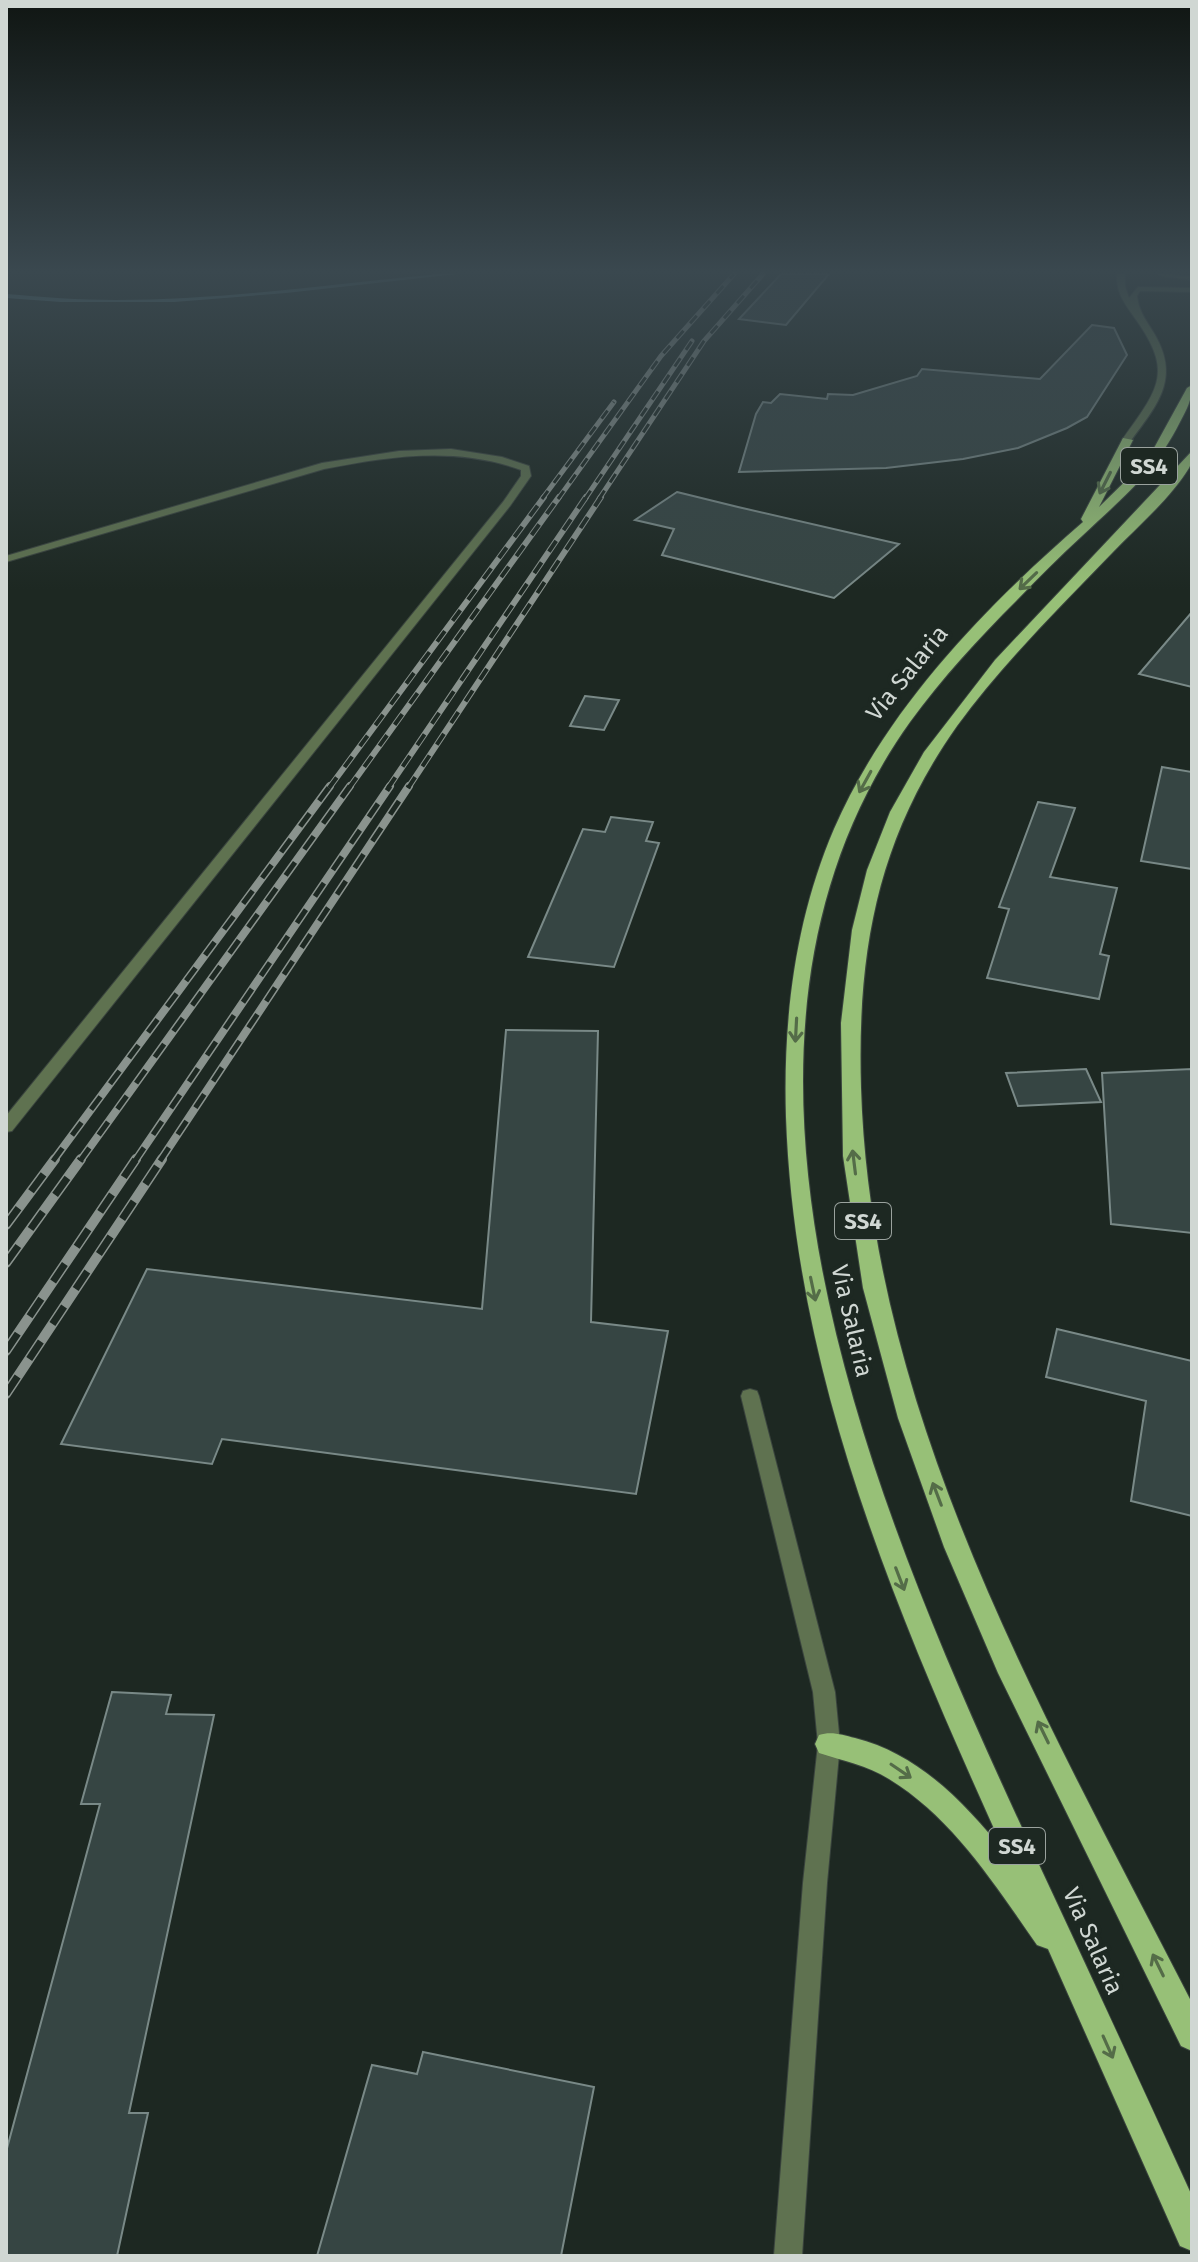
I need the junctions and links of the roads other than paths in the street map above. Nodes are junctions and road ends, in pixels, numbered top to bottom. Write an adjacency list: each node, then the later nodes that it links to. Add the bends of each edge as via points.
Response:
1 (1162, 380): 3 (street)
2 (1192, 388): 5 (main road, Via Salaria / SS4, via 1150,465)
3 (1127, 440): 5 (main road, one-way to 5)
4 (1192, 455): 11 (main road, Via Salaria / SS4, one-way to 4, via 1021,1687 933,1484 897,1377 873,1278 850,1130 849,1066 851,987 864,909 910,788 946,729 992,671 1157,499)
5 (1084, 526): 10 (main road, Via Salaria / SS4, one-way to 10, via 928,688 858,795 823,875 795,1028 795,1150 809,1271 854,1454 921,1635)
6 (6, 559): 7 (street, via 322,466 371,457 454,452 486,455 526,468 507,504)
7 (6, 1127)
8 (750, 1396): 9 (street, via 824,1692)
9 (829, 1744): 10 (main road, one-way to 10, via 862,1748 922,1786 985,1851); 13 (street)
10 (1071, 1966): 12 (main road, Via Salaria / SS4, one-way to 12)
11 (1192, 2035)
12 (1192, 2234)
13 (788, 2256)

